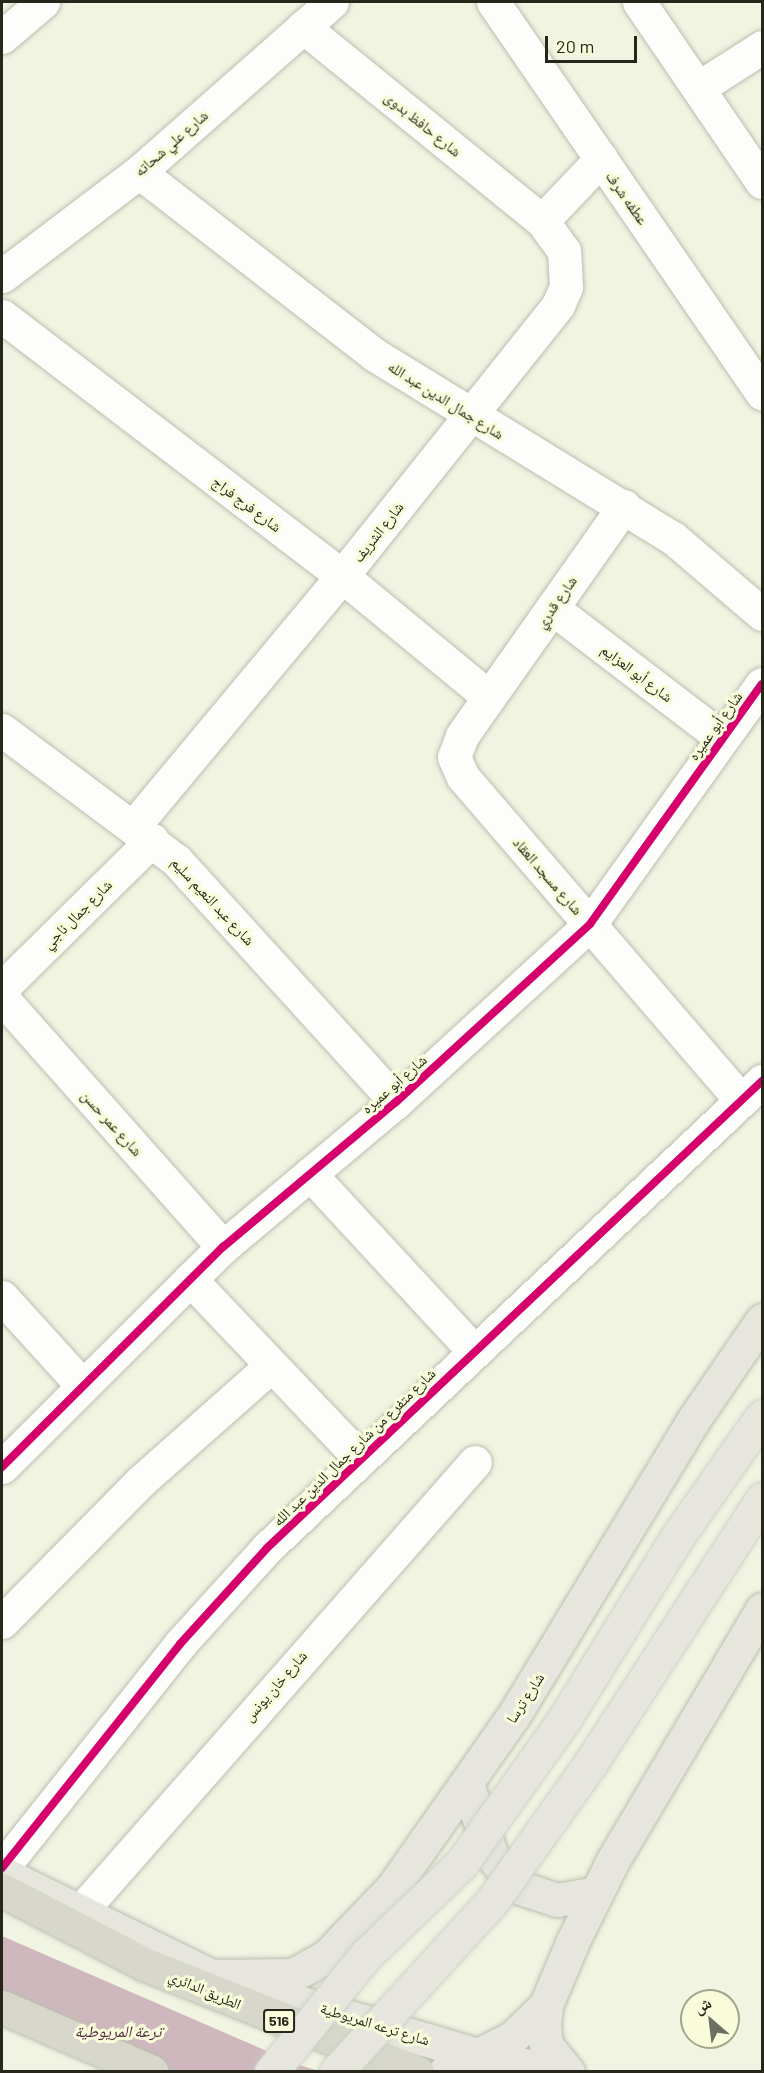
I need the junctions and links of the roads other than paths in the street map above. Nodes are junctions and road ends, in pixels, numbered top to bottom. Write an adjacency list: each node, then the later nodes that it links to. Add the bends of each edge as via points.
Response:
1 (43, 2): 5 (street)
2 (493, 2): 8 (street, عطفه شرف)
3 (639, 2): 7 (street)
4 (316, 10): 9 (street, شارع علي شحاته); 11 (street, شارع حافظ بدوى)
5 (2, 37)
6 (762, 47): 7 (street)
7 (698, 88): 10 (street)
8 (601, 159): 11 (street); 14 (street, عطفه شرف)
9 (139, 172): 12 (street, شارع علي شحاته); 15 (street, شارع جمال الدين عبد الله, via 375,355)
10 (762, 182)
11 (542, 221): 15 (street, شارع الشريف, via 564,251 566,287 558,305)
12 (2, 276)
13 (2, 316): 17 (street, شارع فرج فراج)
14 (762, 394)
15 (470, 415): 16 (street, شارع جمال الدين عبد الله); 17 (street, شارع الشريف)
16 (624, 506): 18 (street, شارع قدري); 19 (street, شارع جمال الدين عبد الله, via 674,538)
17 (342, 576): 21 (street, شارع فرج فراج); 24 (street, شارع الشريف)
18 (552, 608): 21 (street, شارع قدري); 23 (street, شارع أبو العزايم)
19 (762, 614)
20 (762, 684): 23 (street, شارع أبو عميره)
21 (489, 698): 25 (street, شارع مسجد العقاد, via 456,746 456,768)
22 (2, 730): 24 (street, شارع عبد النعيم سليم)
23 (722, 738): 25 (street, شارع أبو عميره)
24 (142, 833): 26 (street, شارع جمال ناجي); 29 (street, شارع عبد النعيم سليم)
25 (590, 924): 28 (street, شارع مسجد العقاد); 29 (street, شارع أبو عميره)
26 (2, 988)
27 (2, 998): 31 (street, شارع عمر حسن)
28 (752, 1090): 35 (street, شارع متفرع من شارع جمال الدين عبد الله)
29 (396, 1102): 30 (street, شارع أبو عميره)
30 (310, 1174): 31 (street, شارع أبو عميره); 35 (street)
31 (224, 1247): 32 (street, شارع أبو عميره)
32 (190, 1279): 36 (street); 37 (street, شارع أبو عميره)
33 (2, 1297): 37 (street)
34 (762, 1320): 45 (main road, شارع ترسا)
35 (474, 1351): 39 (street, شارع متفرع من شارع جمال الدين عبد الله)
36 (271, 1365): 39 (street); 44 (street, via 141,1481)
37 (80, 1383): 41 (street, شارع أبو عميره)
38 (762, 1416): 56 (main road, bridge, via 678,1536 565,1718 461,1864 366,1955)
39 (359, 1457): 46 (street, شارع متفرع من شارع جمال الدين عبد الله, via 180,1644)
40 (475, 1462): 50 (street, شارع خان يونس)
41 (2, 1467)
42 (762, 1499): 57 (main road, bridge, via 590,1764 493,1900)
43 (762, 1609): 49 (main road)
44 (2, 1622)
45 (466, 1784): 49 (main road, via 492,1856 518,1887 557,1900); 51 (main road, شارع ترسا, via 393,1887 327,1956 293,1975)
46 (2, 1868)
47 (2, 1874): 50 (main road, شارع ترعه المريوطية)
48 (2, 1890): 58 (highway, الطريق الدائري / 516, bridge, via 154,1968)
49 (596, 1893): 52 (main road)
50 (79, 1912): 51 (main road, شارع ترعه المريوطية)
51 (211, 1976): 54 (main road, شارع ترعه المريوطية)
52 (546, 2005): 54 (main road); 61 (main road, via 546,2045)
53 (2, 2007): 55 (highway)
54 (493, 2063): 59 (main road); 60 (main road, شارع ترعه المريوطية)
55 (152, 2072)
56 (272, 2072)
57 (336, 2072)
58 (417, 2072)
59 (445, 2072)
60 (557, 2072)
61 (568, 2072)

